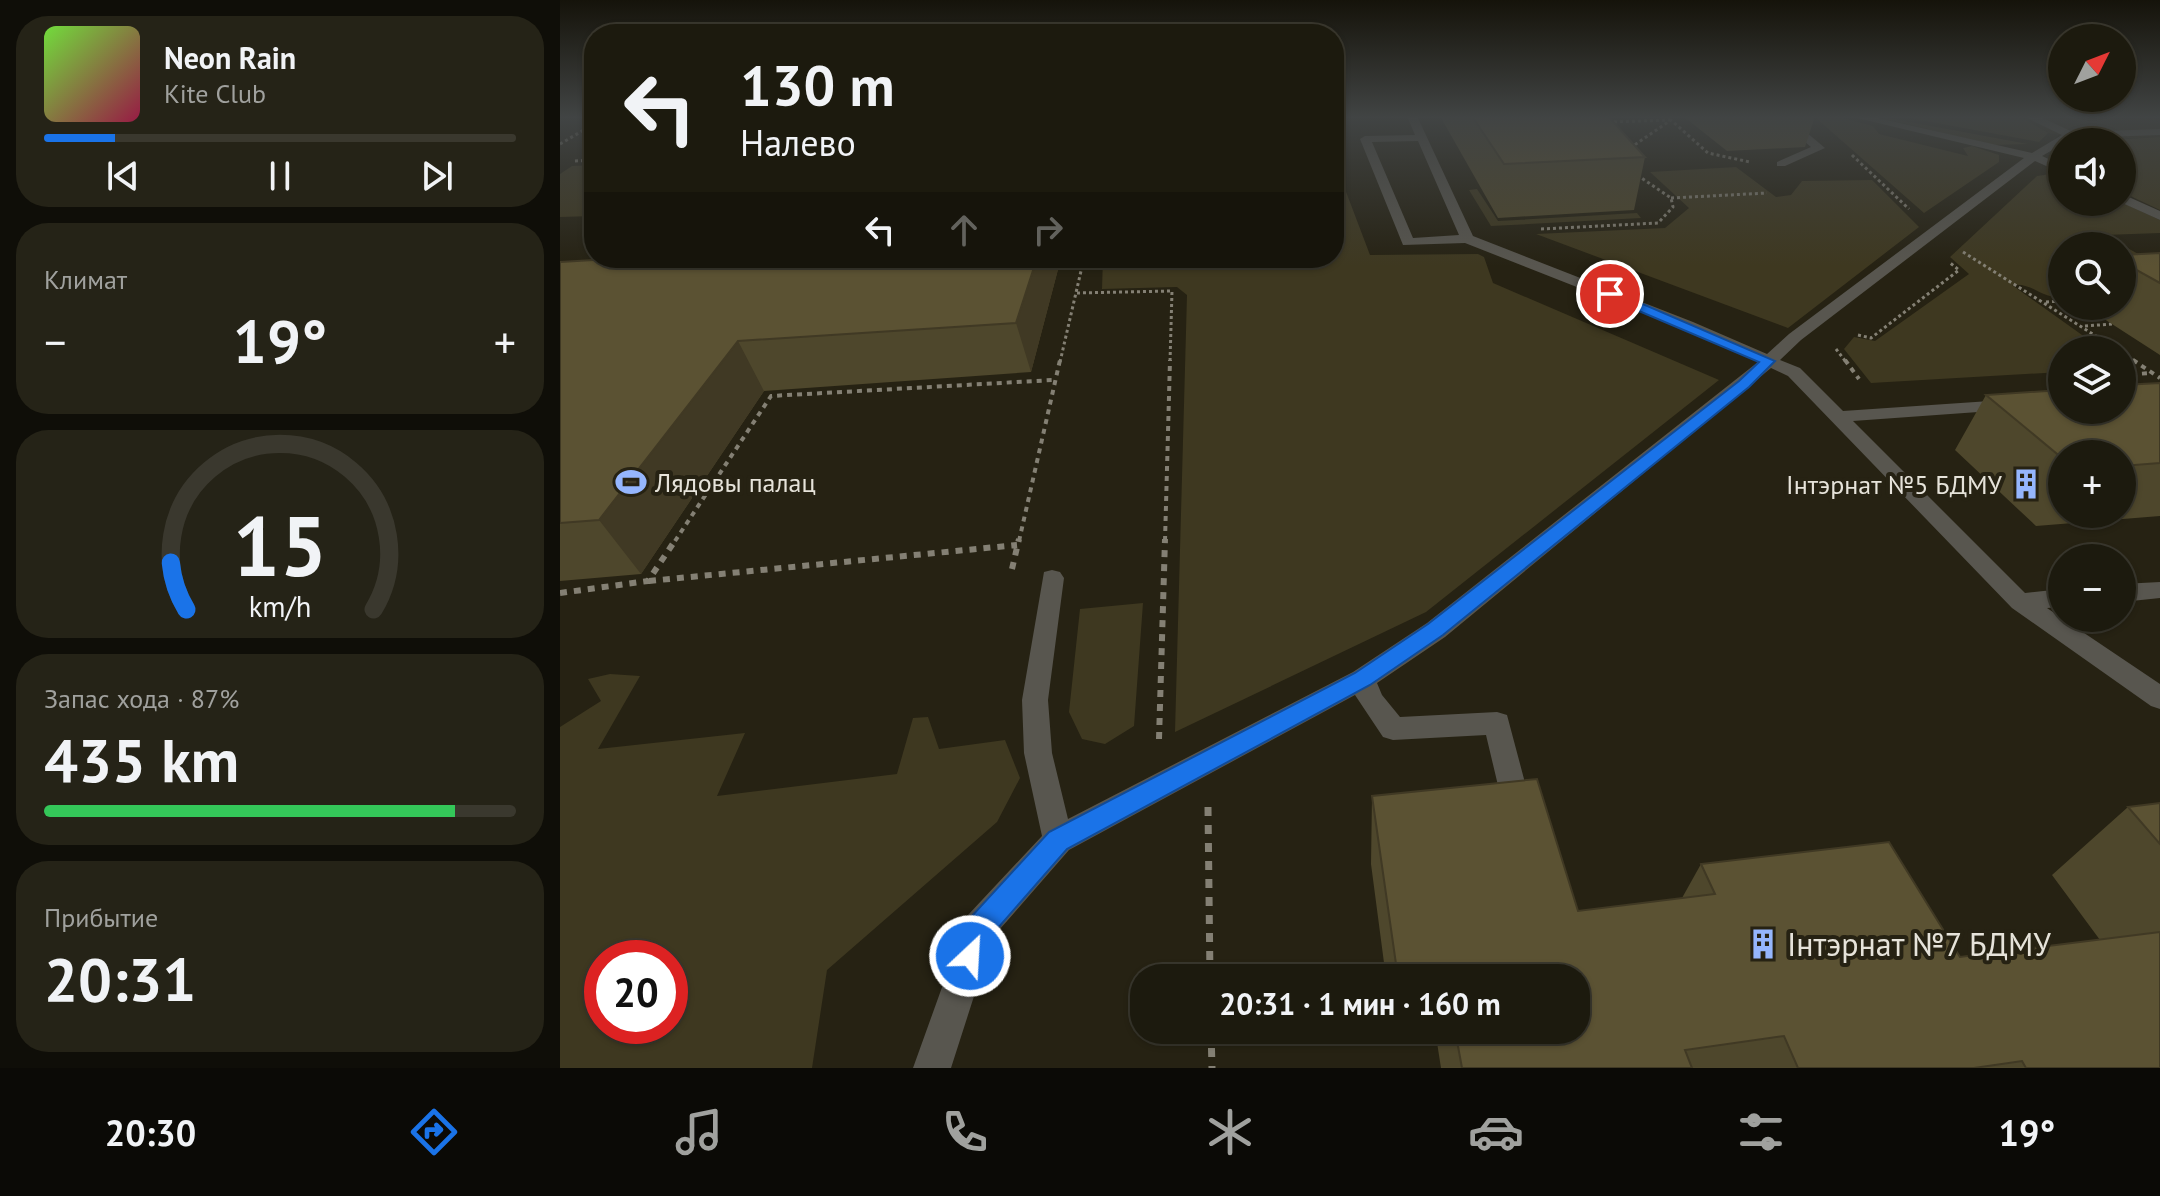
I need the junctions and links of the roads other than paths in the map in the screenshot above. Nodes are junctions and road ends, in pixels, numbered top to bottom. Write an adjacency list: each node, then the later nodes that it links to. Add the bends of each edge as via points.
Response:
1 (1376, 166): 6 (lane, via 1408,242)
2 (1434, 166): 6 (lane)
3 (2022, 166): 7 (lane)
4 (2136, 205): 5 (lane)
5 (2160, 216)
6 (1467, 239): 7 (lane)
7 (1768, 361): 9 (lane, via 1794,372); 15 (lane, via 1436,630)
8 (2048, 402): 9 (lane)
9 (1836, 417): 14 (lane)
10 (1052, 578): 18 (lane, via 1035,700 1038,753)
11 (2160, 590): 12 (lane)
12 (2136, 592)
13 (2048, 599): 14 (lane)
14 (2020, 602): 16 (lane)
15 (1362, 679): 17 (lane, via 1393,729 1497,723); 18 (lane)
16 (2160, 698)
17 (1521, 827)
18 (1058, 840): 19 (lane, via 980,927)
19 (932, 1068)

